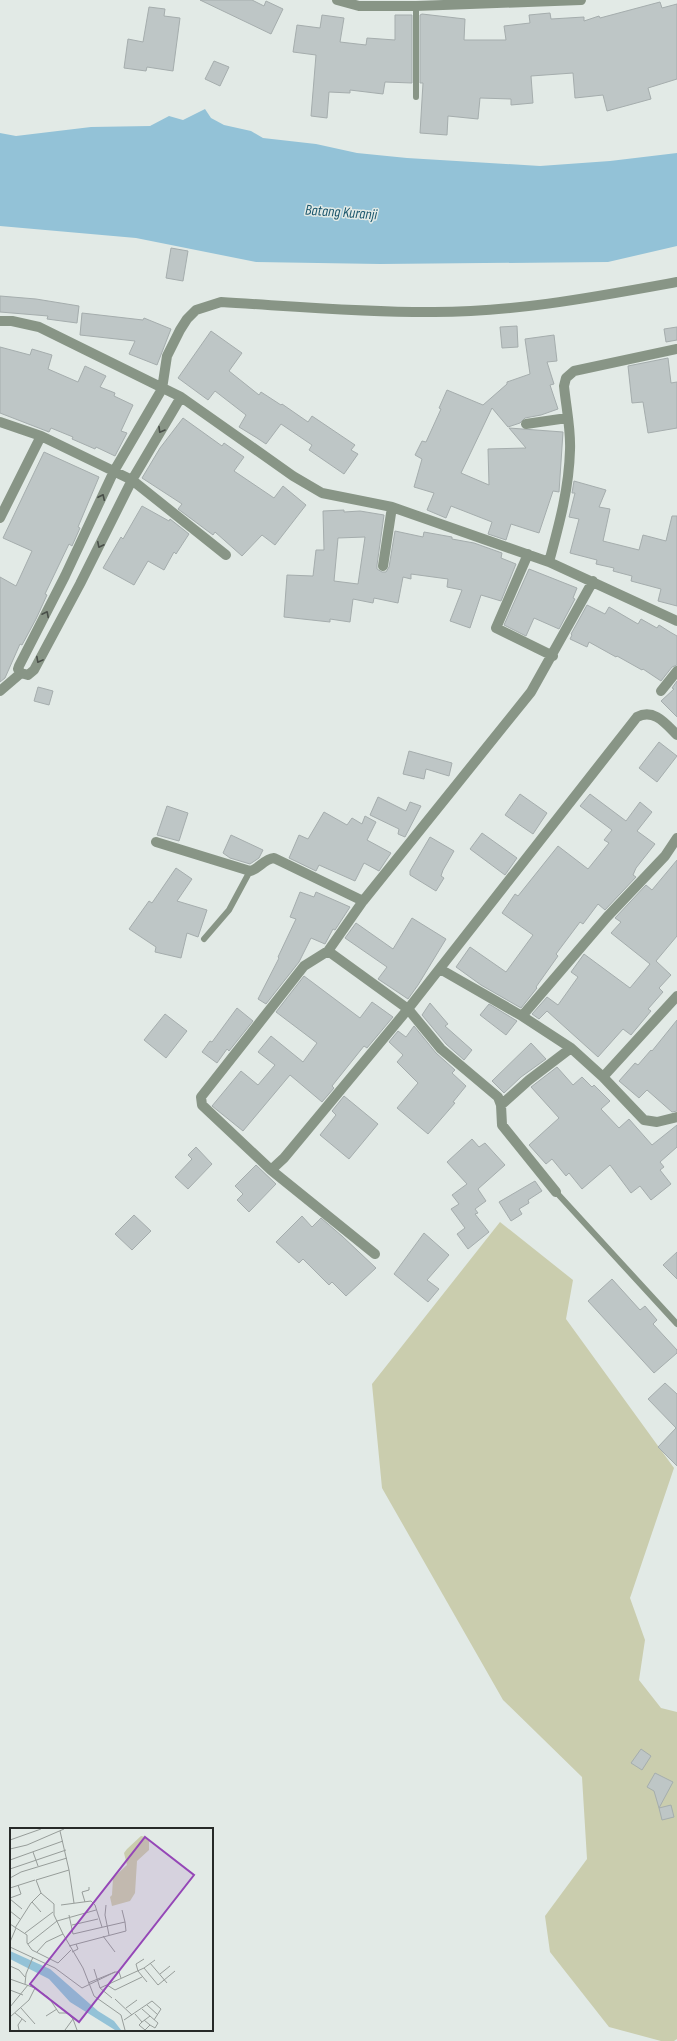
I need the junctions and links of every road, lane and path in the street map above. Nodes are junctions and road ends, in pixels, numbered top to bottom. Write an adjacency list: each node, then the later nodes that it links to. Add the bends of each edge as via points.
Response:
1 (337, 0): 3 (street, via 359,6)
2 (580, 0): 3 (street)
3 (416, 6): 4 (lane)
4 (416, 97)
5 (677, 282): 8 (street, via 566,301 466,311 428,312 221,302 196,310 187,319 167,356)
6 (0, 321): 8 (street, via 39,327)
7 (677, 349): 10 (street, via 574,371 566,378 564,386)
8 (162, 389): 9 (street); 14 (street)
9 (181, 397): 15 (street, one-way to 15); 16 (street, via 308,486 335,496)
10 (567, 418): 12 (street); 20 (street, via 569,477)
11 (0, 422): 13 (street)
12 (526, 424)
13 (41, 436): 14 (street); 17 (street)
14 (114, 471): 15 (street); 22 (street, one-way to 14)
15 (132, 480): 19 (street); 24 (street, one-way to 24)
16 (392, 507): 18 (street); 21 (street)
17 (1, 512)
18 (528, 554): 20 (street); 26 (street, via 496,628)
19 (226, 555)
20 (549, 562): 23 (street)
21 (383, 566)
22 (65, 576): 24 (street); 28 (street, one-way to 22, via 19,666)
23 (593, 581): 25 (street); 26 (street)
24 (80, 584): 28 (street, one-way to 28, via 34,670 28,675)
25 (677, 621)
26 (553, 656): 35 (street, via 532,692)
27 (677, 671): 30 (street)
28 (21, 673): 29 (street)
29 (0, 691)
30 (660, 691)
31 (677, 735): 38 (street, via 656,716 647,714 637,717)
32 (677, 838): 41 (street, via 665,856 607,916)
33 (156, 842): 34 (street)
34 (250, 871): 35 (street, via 274,858); 36 (lane, via 229,910)
35 (363, 901): 37 (street)
36 (204, 939)
37 (328, 951): 40 (street); 46 (street, via 304,966 201,1097 202,1105)
38 (440, 969): 40 (street); 41 (street)
39 (677, 996): 43 (street)
40 (408, 1009): 44 (street, via 441,1049 498,1097); 46 (street, via 284,1158)
41 (522, 1016): 42 (street)
42 (571, 1048): 43 (street); 44 (street)
43 (603, 1077): 45 (street, via 644,1120 657,1122)
44 (501, 1105): 47 (street, via 502,1126)
45 (677, 1118)
46 (271, 1170): 48 (street)
47 (556, 1192): 49 (lane)
48 (375, 1254)
49 (677, 1324)

